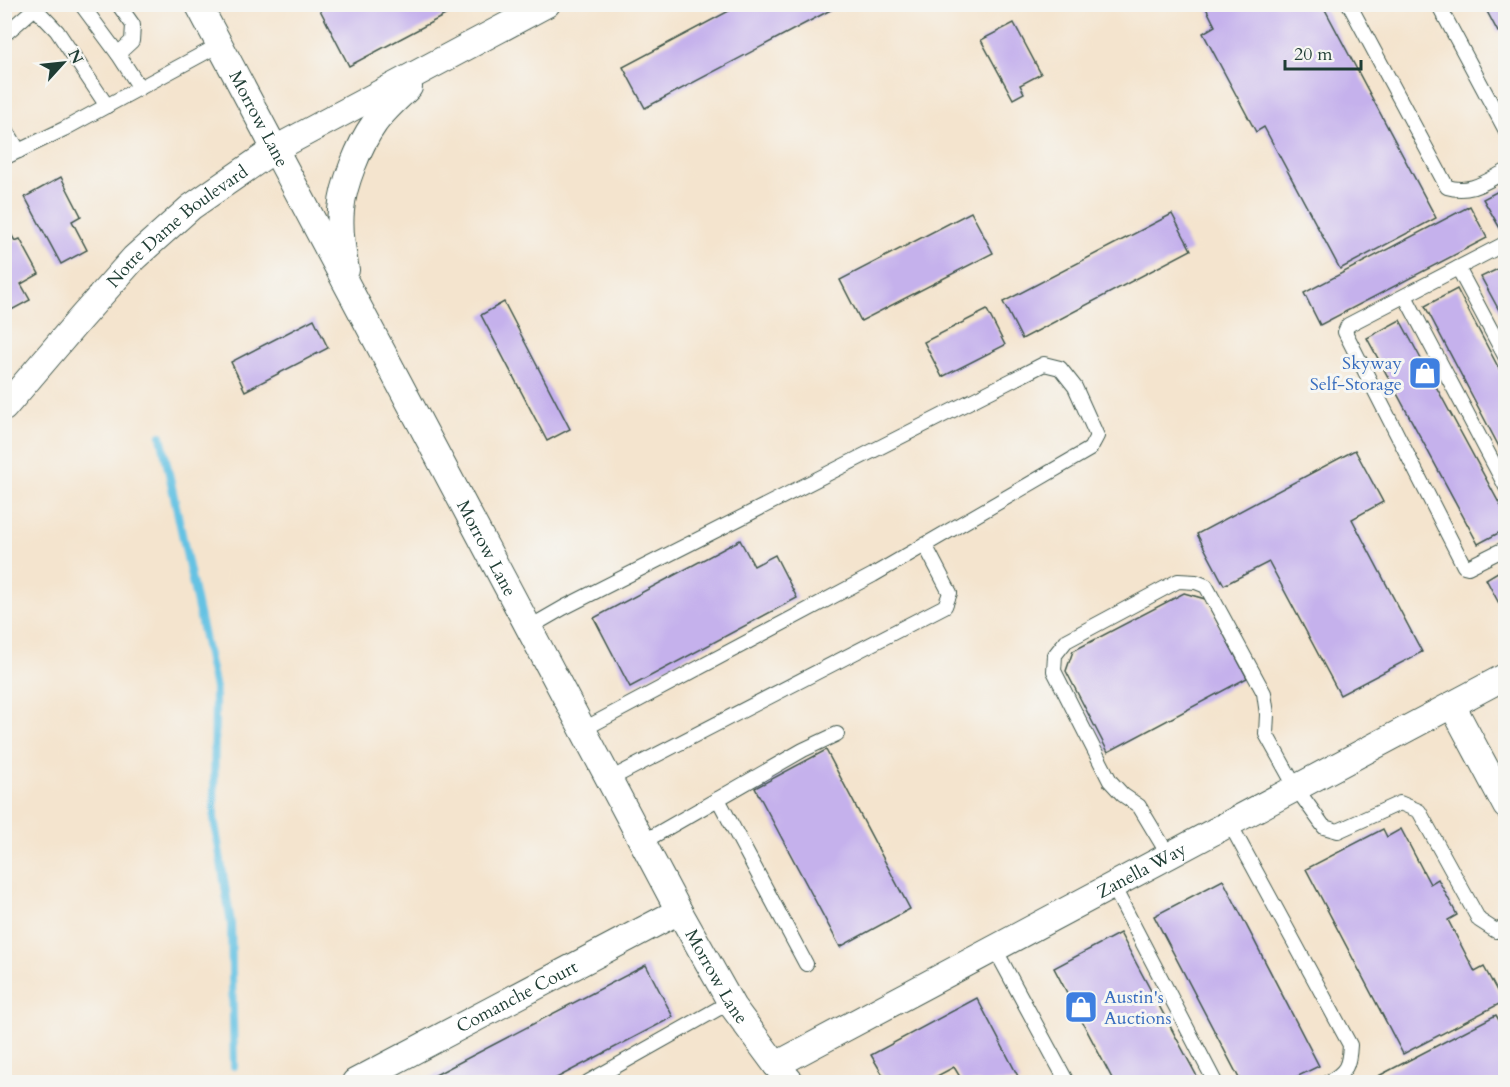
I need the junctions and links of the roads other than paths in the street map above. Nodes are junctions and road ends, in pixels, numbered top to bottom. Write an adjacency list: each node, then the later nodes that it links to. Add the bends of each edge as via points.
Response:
1 (81, 4): 10 (lane)
2 (118, 4): 10 (lane, via 133,25 132,41)
3 (198, 4): 9 (street, Morrow Lane)
4 (547, 4): 11 (street, Notre Dame Boulevard)
5 (1349, 4): 19 (lane, via 1447,187 1460,191 1472,188)
6 (1438, 4): 15 (lane)
7 (33, 6): 8 (lane); 13 (lane, via 57,31)
8 (4, 35)
9 (219, 45): 12 (lane); 16 (street, Morrow Lane)
10 (118, 54): 12 (lane)
11 (429, 68): 16 (street, Notre Dame Boulevard); 22 (street, via 374,124 348,180 341,208 340,238)
12 (140, 88): 13 (lane)
13 (107, 106): 17 (lane)
14 (4, 126): 17 (lane)
15 (1506, 131)
16 (274, 149): 22 (street, Morrow Lane); 25 (street, Notre Dame Boulevard, via 191,207 134,258)
17 (19, 151): 18 (lane)
18 (4, 158)
19 (1506, 171)
20 (1506, 243): 21 (lane)
21 (1458, 267): 23 (lane); 24 (lane)
22 (349, 288): 29 (street, Morrow Lane)
23 (1405, 296): 26 (lane); 28 (lane, via 1348,325 1345,335 1464,566)
24 (1506, 358)
25 (4, 408)
26 (1506, 487)
27 (925, 545): 29 (lane, via 1090,449 1097,436 1075,387 1060,368 1044,364); 32 (lane); 34 (lane, via 950,593 945,606)
28 (1506, 548)
29 (530, 627): 32 (street, Morrow Lane)
30 (1506, 676): 31 (street, Zanella Way)
31 (1452, 705): 35 (street, Zanella Way); 37 (street)
32 (584, 729): 34 (street, Morrow Lane)
33 (837, 734): 36 (lane)
34 (610, 779): 39 (street, Morrow Lane)
35 (1296, 789): 38 (street, Zanella Way); 40 (lane, via 1266,734 1264,693 1206,586 1178,581 1066,640 1055,655 1054,671 1110,781 1139,806); 43 (lane, via 1323,828 1338,831 1400,803 1419,811 1479,920 1496,931)
36 (718, 799): 39 (lane); 45 (lane)
37 (1506, 806)
38 (1230, 824): 40 (street, Zanella Way); 52 (lane, via 1350,1045 1349,1065)
39 (643, 842): 42 (street, Morrow Lane)
40 (1169, 856): 41 (street, Zanella Way)
41 (1113, 886): 44 (street, Zanella Way); 51 (lane)
42 (680, 911): 46 (street, Morrow Lane); 48 (street, Comanche Court)
43 (1506, 926)
44 (995, 949): 47 (street, Zanella Way); 50 (lane)
45 (806, 964)
46 (730, 1002): 47 (street, Morrow Lane); 49 (lane)
47 (783, 1074)
48 (355, 1083)
49 (588, 1083)
50 (1067, 1083)
51 (1215, 1083)
52 (1328, 1083)

